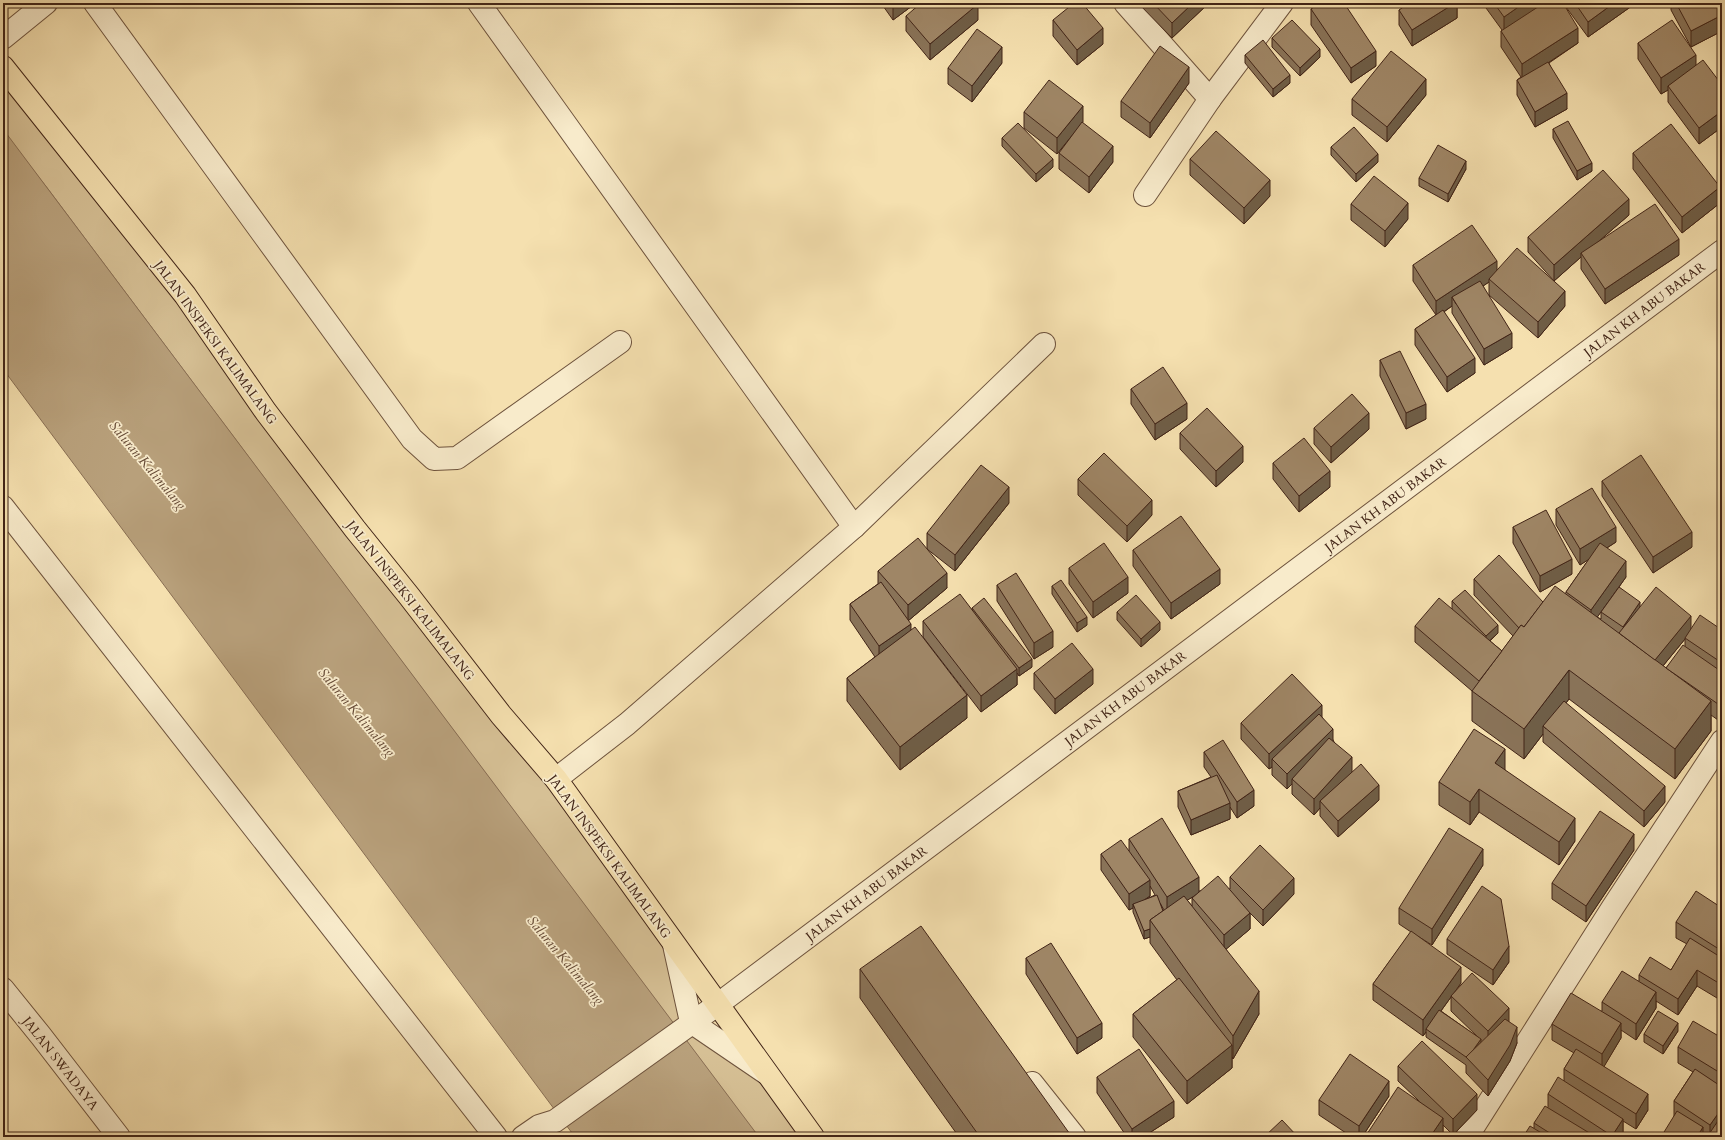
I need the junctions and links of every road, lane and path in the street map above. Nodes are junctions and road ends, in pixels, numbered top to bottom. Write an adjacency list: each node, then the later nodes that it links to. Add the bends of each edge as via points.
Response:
1 (46, 3): 6 (street)
2 (95, 3): 11 (street, via 412,439 434,459 457,458)
3 (479, 3): 14 (street)
4 (1125, 3): 8 (street)
5 (1282, 3): 8 (street)
6 (3, 38)
7 (3, 67): 16 (main road, JALAN INSPEKSI KALIMALANG, via 185,295 266,412 355,529 500,715)
8 (1210, 99): 9 (street)
9 (1145, 196)
10 (1722, 251): 19 (street, JALAN KH ABU BAKAR)
11 (620, 342)
12 (1044, 344): 14 (street)
13 (3, 507): 24 (street)
14 (854, 527): 16 (street, via 627,724)
15 (1722, 741): 28 (street)
16 (556, 780): 17 (main road, JALAN INSPEKSI KALIMALANG)
17 (674, 945): 19 (main road, JALAN INSPEKSI KALIMALANG); 20 (street)
18 (3, 989): 23 (street, JALAN SWADAYA)
19 (717, 1005): 20 (street, JALAN KH ABU BAKAR); 22 (main road, JALAN INSPEKSI KALIMALANG)
20 (691, 1022): 22 (street); 25 (street, JALAN KH ABU BAKAR, via 554,1121 539,1126)
21 (1020, 1069): 27 (street)
22 (770, 1075): 26 (main road, JALAN INSPEKSI KALIMALANG)
23 (119, 1137)
24 (496, 1137)
25 (523, 1137)
26 (813, 1137)
27 (1075, 1137)
28 (1467, 1137)

